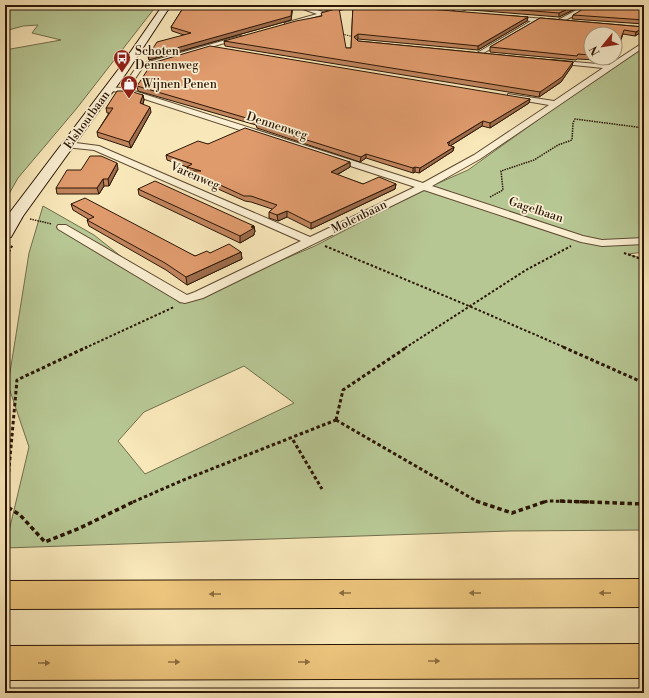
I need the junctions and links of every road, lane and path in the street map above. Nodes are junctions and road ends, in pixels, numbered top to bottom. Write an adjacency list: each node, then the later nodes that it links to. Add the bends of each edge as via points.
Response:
1 (167, 5): 26 (main road, Elshoutbaan)
2 (306, 5): 9 (street, via 305,8)
3 (355, 5): 9 (street)
4 (474, 5): 7 (street)
5 (590, 5): 12 (street)
6 (447, 11): 7 (street)
7 (454, 12): 8 (street)
8 (470, 13)
9 (322, 14): 14 (street)
10 (500, 16): 11 (street)
11 (538, 19): 12 (street); 22 (street)
12 (560, 21): 13 (street)
13 (575, 22)
14 (278, 26)
15 (339, 33): 17 (path, via 353,37)
16 (250, 34): 19 (street)
17 (358, 42)
18 (644, 44): 25 (street, Molenbaan)
19 (208, 46): 20 (street); 27 (street, via 140,66)
20 (224, 49)
21 (473, 52): 22 (street)
22 (480, 53): 23 (street)
23 (496, 55)
24 (549, 60): 25 (street)
25 (611, 67): 29 (street, Molenbaan)
26 (109, 89): 27 (street, Dennenweg); 31 (main road, Elshoutbaan)
27 (124, 90): 32 (street, Dennenweg)
28 (502, 95): 29 (street)
29 (556, 104): 32 (street, Molenbaan, via 495,146)
30 (644, 128): 33 (path, via 575,119 572,123 572,140 558,145 534,160 501,171 503,190)
31 (68, 145): 34 (main road, Elshoutbaan); 38 (street, Varenweg, via 96,148)
32 (423, 187): 33 (street, Gagelbaan); 38 (street, Molenbaan)
33 (477, 204): 37 (street, Gagelbaan)
34 (16, 215): 35 (path); 36 (main road, Elshoutbaan)
35 (62, 227): 40 (street, Molenbaan, via 185,299)
36 (5, 234)
37 (581, 239): 39 (street, Gagelbaan, via 602,243); 41 (path)
38 (310, 240): 40 (street, Molenbaan); 41 (path)
39 (644, 241)
40 (199, 295): 44 (path, via 17,380 6,506 20,515 45,542 71,533 180,481)
41 (469, 306): 42 (path); 43 (path, via 343,390)
42 (644, 383)
43 (336, 420): 44 (path); 46 (path, via 481,504 512,513 548,501)
44 (293, 440): 45 (path)
45 (322, 489)
46 (644, 504)
47 (644, 593): 48 (highway, one-way to 48)
48 (5, 595)
49 (644, 661): 50 (highway, one-way to 49)
50 (5, 663)

